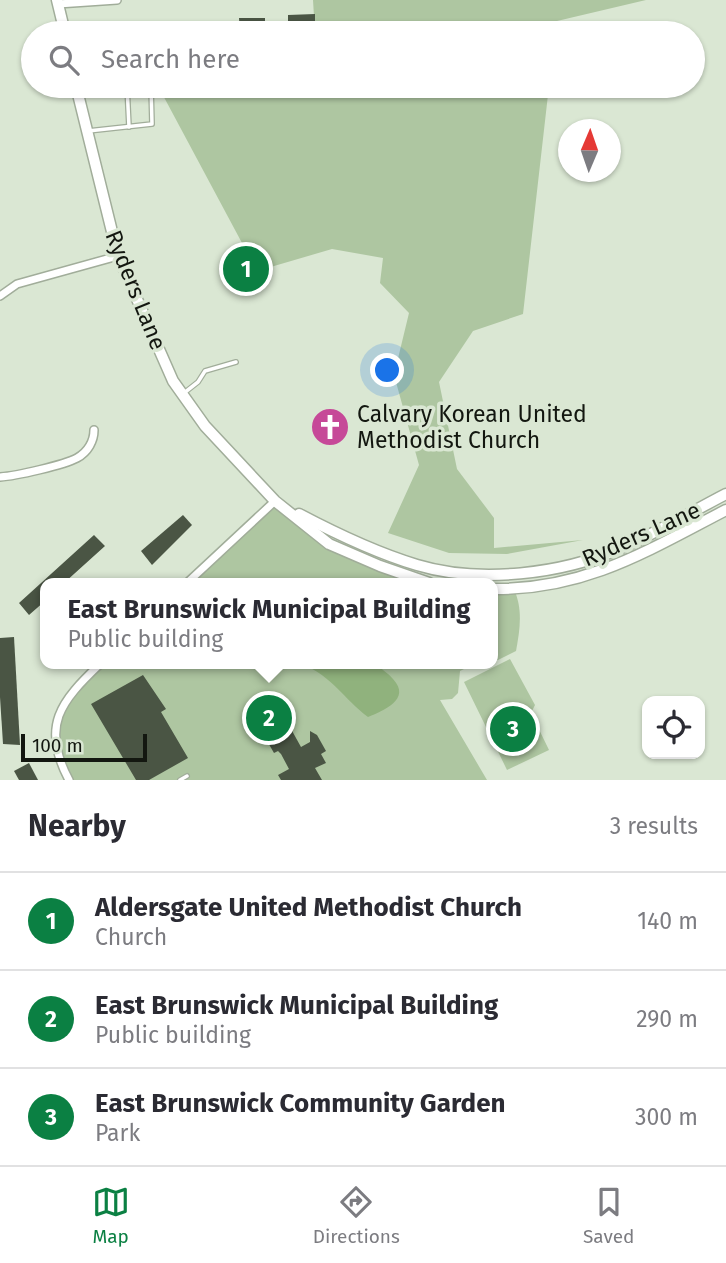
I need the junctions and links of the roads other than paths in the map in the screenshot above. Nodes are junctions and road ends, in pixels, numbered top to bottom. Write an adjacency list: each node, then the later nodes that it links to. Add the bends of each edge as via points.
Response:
1 (117, 0): 2 (street)
2 (57, 2): 3 (main road)
3 (62, 21)
4 (79, 98): 8 (main road, Ryders Lane)
5 (128, 98): 7 (lane)
6 (151, 98): 7 (lane, via 152,124)
7 (129, 127): 8 (lane)
8 (86, 131): 9 (main road, Ryders Lane)
9 (118, 256): 10 (street, via 17,284); 12 (main road, Ryders Lane, via 173,381)
10 (0, 296)
11 (236, 362): 12 (lane, via 205,371)
12 (183, 394): 16 (main road, Ryders Lane, via 205,426)
13 (94, 430): 14 (street, via 94,439 78,458)
14 (0, 477)
15 (726, 494): 16 (main road, Ryders Lane, via 621,548 569,566 472,574 418,565 331,530)
16 (275, 501): 18 (street); 19 (main road, Ryders Lane, via 329,544)
17 (726, 510): 20 (main road, Ryders Lane, via 600,572 555,585)
18 (192, 578)
19 (415, 578)
20 (498, 589)
21 (95, 669): 23 (street, via 72,691 58,718 56,748)
22 (187, 776): 24 (lane)
23 (69, 780)
24 (180, 780)

